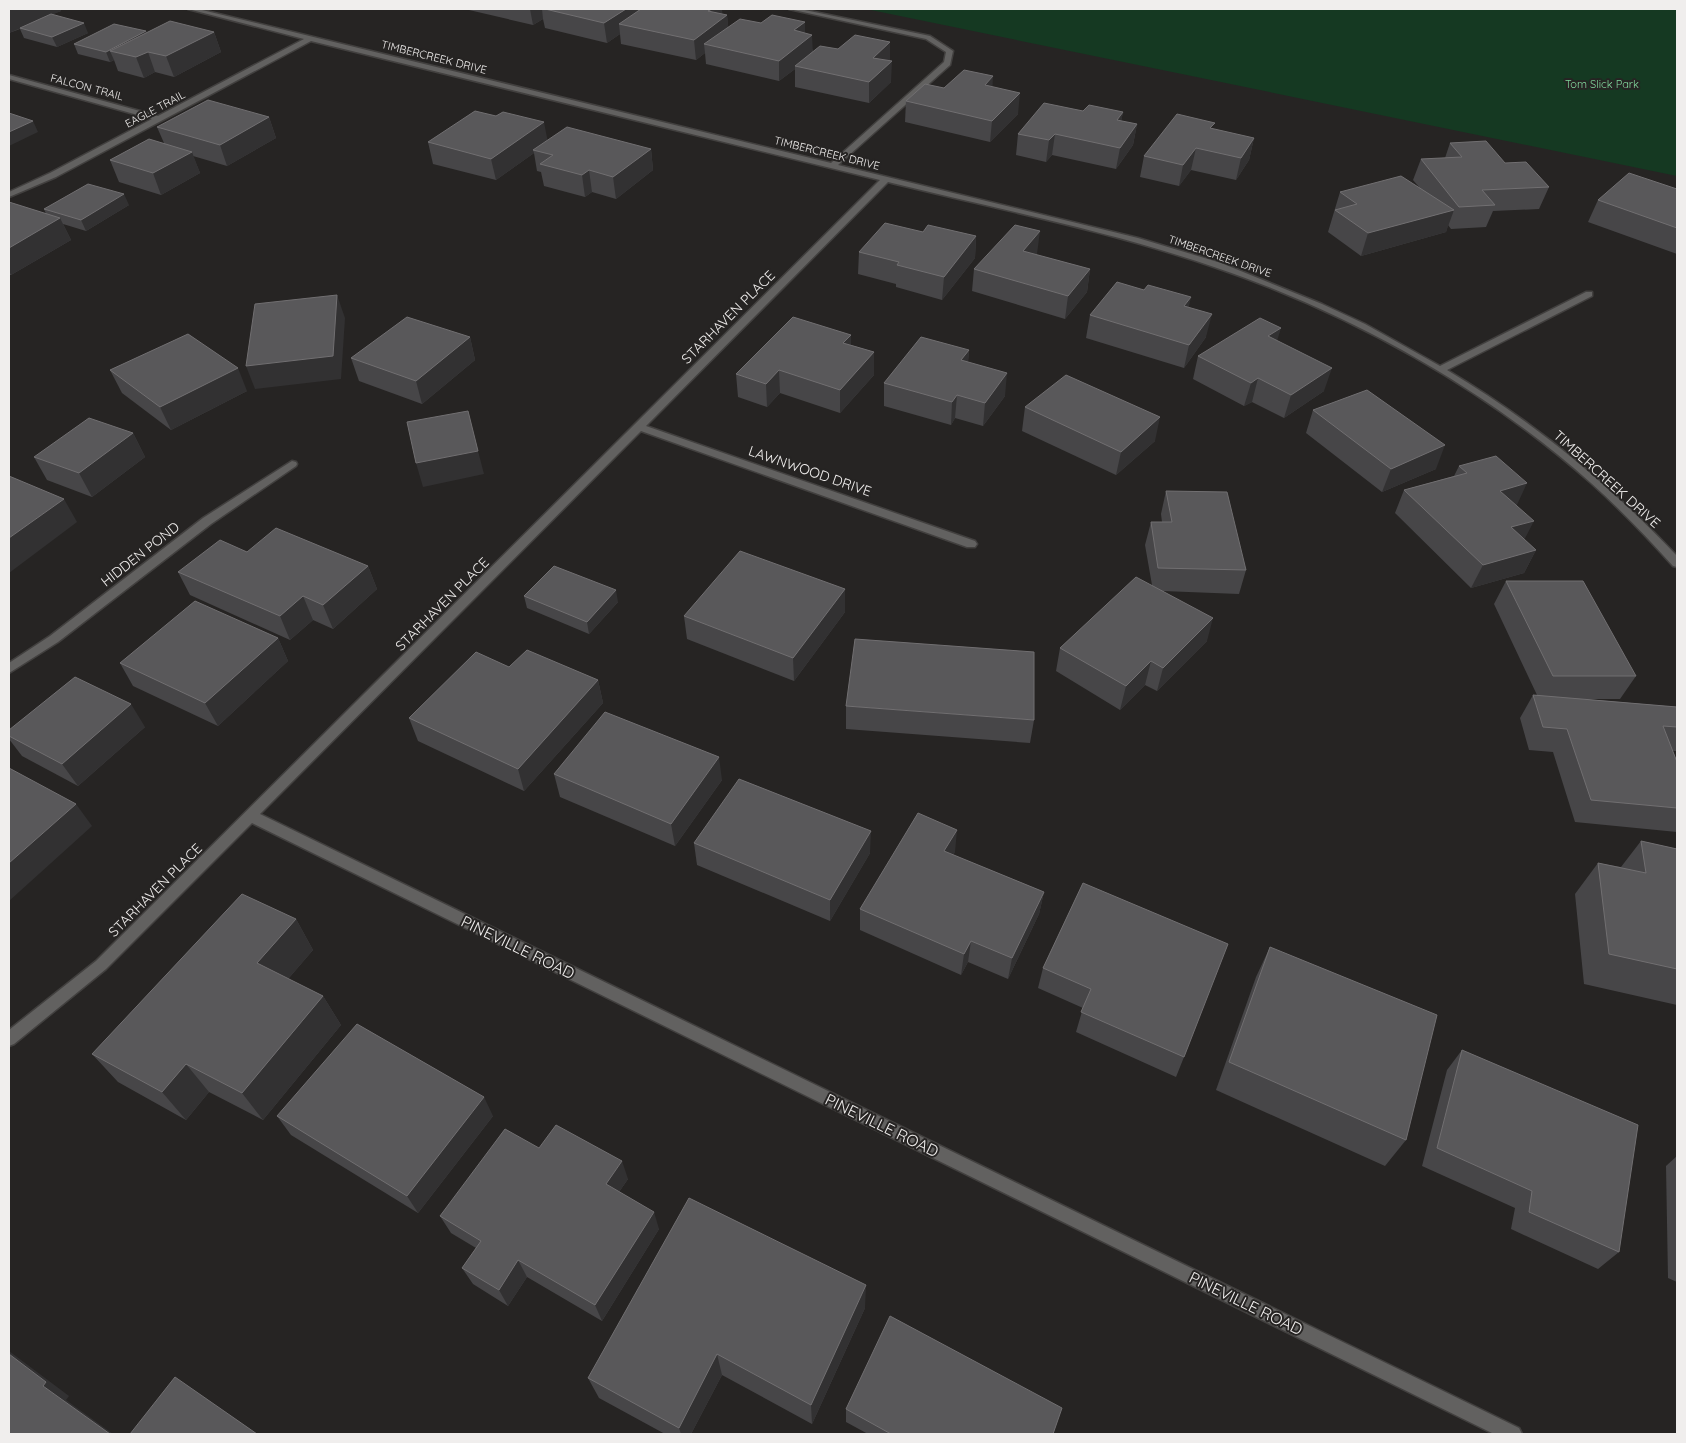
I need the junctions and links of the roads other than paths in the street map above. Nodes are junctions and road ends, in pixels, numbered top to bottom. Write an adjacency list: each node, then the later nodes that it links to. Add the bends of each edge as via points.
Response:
1 (191, 9): 3 (street, TIMBERCREEK DRIVE)
2 (792, 9): 6 (street, via 928,37 950,50 947,63)
3 (309, 39): 5 (street, EAGLE TRAIL); 6 (street, TIMBERCREEK DRIVE)
4 (9, 77): 5 (street, FALCON TRAIL)
5 (160, 119): 8 (street, EAGLE TRAIL, via 53,175)
6 (832, 166): 7 (street, TIMBERCREEK DRIVE)
7 (886, 179): 10 (street, TIMBERCREEK DRIVE, via 1135,240 1228,268 1364,328); 11 (street, STARHAVEN PLACE)
8 (9, 194)
9 (1589, 294): 10 (street)
10 (1441, 369): 14 (street, TIMBERCREEK DRIVE, via 1566,457 1630,513)
11 (639, 428): 13 (street, LAWNWOOD DRIVE); 16 (street, STARHAVEN PLACE)
12 (292, 464): 15 (street, HIDDEN POND, via 207,520)
13 (972, 544)
14 (1677, 563)
15 (9, 669)
16 (251, 816): 17 (street, STARHAVEN PLACE, via 101,965); 18 (street, PINEVILLE ROAD)
17 (9, 1039)
18 (1513, 1434)

